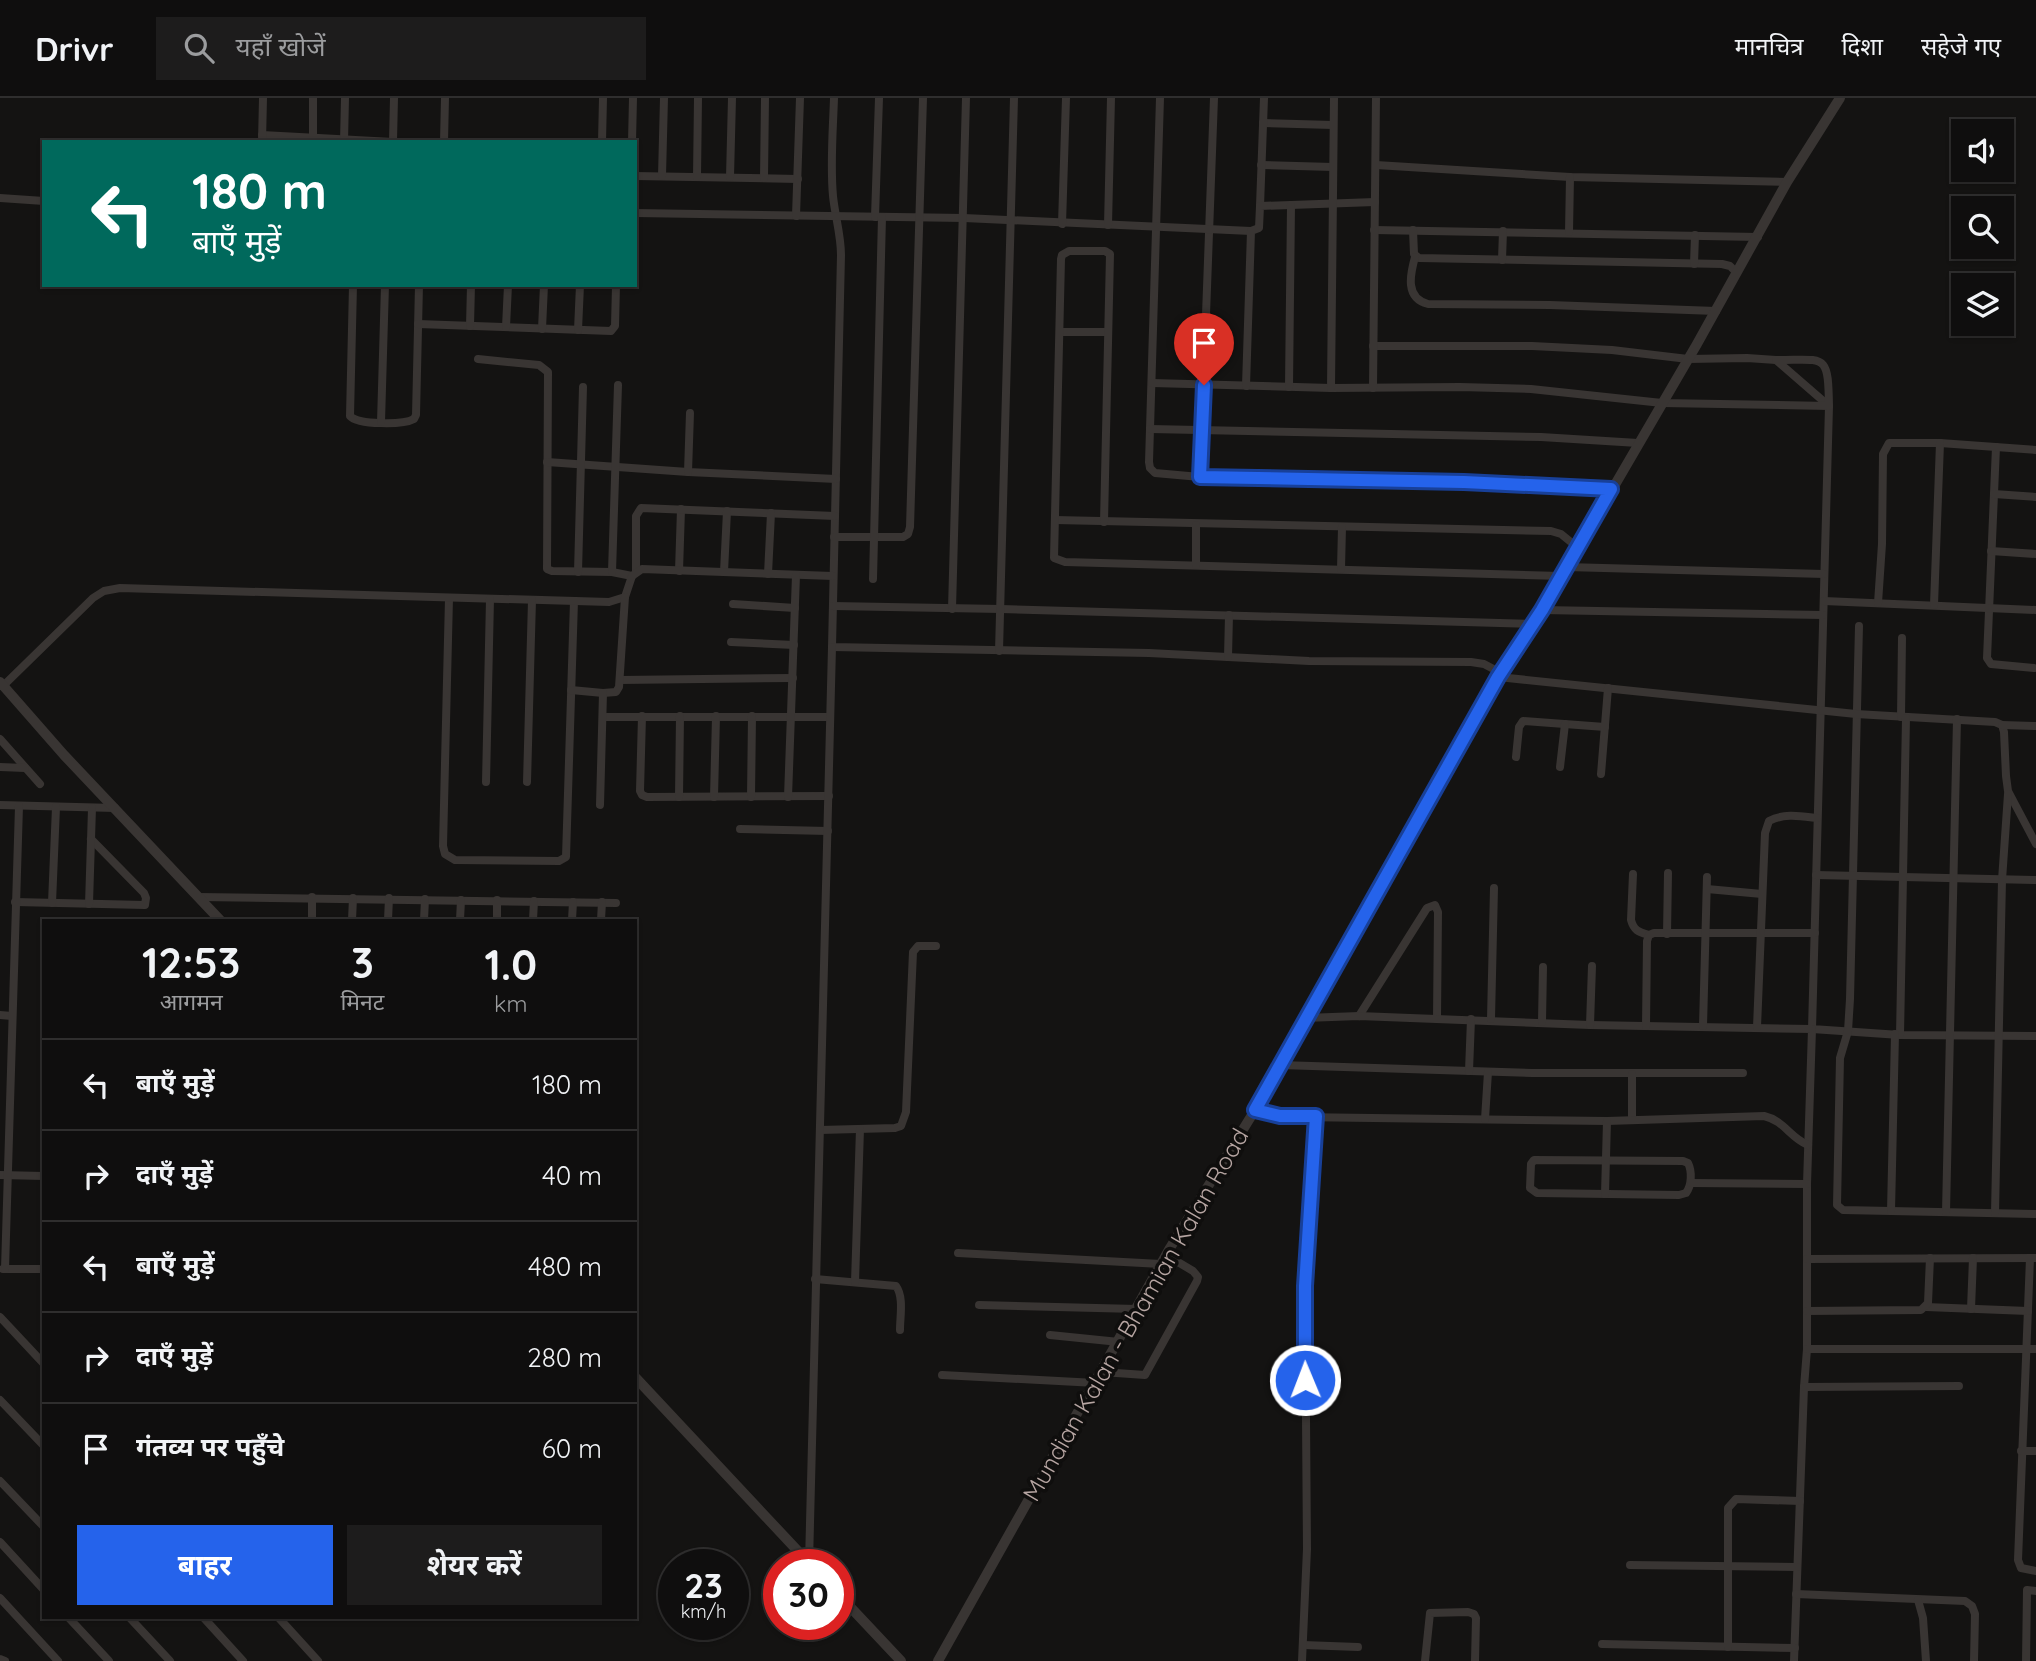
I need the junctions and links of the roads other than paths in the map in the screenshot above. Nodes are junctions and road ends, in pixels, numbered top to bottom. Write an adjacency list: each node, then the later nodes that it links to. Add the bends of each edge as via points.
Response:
1 (263, 98): 28 (street)
2 (313, 98): 29 (street)
3 (345, 98): 30 (street)
4 (394, 98): 31 (street)
5 (445, 98): 32 (street)
6 (603, 98): 33 (street)
7 (634, 98): 34 (street)
8 (664, 98): 39 (street)
9 (698, 98): 40 (street)
10 (732, 98): 41 (street)
11 (765, 98): 43 (street)
12 (800, 98): 44 (street)
13 (834, 98): 54 (street, via 832,176)
14 (879, 98): 55 (street)
15 (923, 98): 56 (street)
16 (966, 98): 57 (street)
17 (1014, 98): 58 (street)
18 (1066, 98): 59 (street)
19 (1111, 98): 60 (street)
20 (1160, 98): 61 (street)
21 (1214, 98): 62 (street)
22 (1264, 98): 26 (street)
23 (1334, 98): 27 (street)
24 (1376, 98): 35 (street)
25 (1840, 98): 45 (street, Mundian Kalan - Bhamian Kalan Road)
26 (1263, 123): 27 (street); 36 (street)
27 (1333, 125): 37 (street)
28 (262, 139): 29 (street)
29 (313, 140): 30 (street)
30 (344, 140)
31 (393, 140)
32 (444, 140)
33 (603, 140)
34 (632, 140)
35 (1376, 165): 42 (street); 48 (street)
36 (1261, 166): 37 (street); 51 (street)
37 (1333, 167): 49 (street)
38 (637, 176): 39 (street)
39 (662, 177): 40 (street)
40 (697, 177): 41 (street)
41 (730, 177): 43 (street)
42 (1570, 177): 45 (street); 67 (street)
43 (764, 178): 44 (street)
44 (798, 179): 53 (street)
45 (1787, 182): 69 (street, Mundian Kalan - Bhamian Kalan Road)
46 (0, 198): 47 (street)
47 (42, 201)
48 (1375, 202): 49 (street); 64 (street)
49 (1333, 204): 50 (street); 100 (street)
50 (1291, 205): 51 (street); 99 (street)
51 (1260, 206): 63 (street, via 1259,228)
52 (637, 213): 53 (street)
53 (796, 216): 54 (street)
54 (838, 217): 55 (street); 117 (street)
55 (878, 217): 56 (street); 129 (street)
56 (920, 217): 57 (street); 129 (street, via 911,527 903,537)
57 (964, 218): 58 (street); 159 (street)
58 (1011, 221): 59 (street); 160 (street)
59 (1062, 224): 60 (street)
60 (1108, 225): 61 (street)
61 (1156, 227): 62 (street); 94 (street)
62 (1211, 229): 63 (street); 96 (street)
63 (1251, 230): 97 (street)
64 (1374, 230): 65 (street); 90 (street)
65 (1413, 230): 66 (street); 70 (street)
66 (1503, 231): 67 (street); 71 (street)
67 (1569, 232): 68 (street)
68 (1695, 235): 69 (street); 72 (street)
69 (1758, 237): 73 (street, Mundian Kalan - Bhamian Kalan Road)
70 (1415, 257): 71 (street); 82 (street, via 1411,286 1414,295 1428,304)
71 (1502, 260): 72 (street)
72 (1694, 264): 73 (street, via 1730,266)
73 (1737, 273): 82 (street, Mundian Kalan - Bhamian Kalan Road)
74 (353, 287): 105 (street, via 350,416 356,422)
75 (385, 287): 105 (street)
76 (419, 287): 83 (street)
77 (471, 287): 84 (street)
78 (508, 287): 85 (street)
79 (544, 287): 86 (street)
80 (580, 287): 87 (street)
81 (617, 287): 87 (street, via 614,330)
82 (1716, 311): 92 (street, Mundian Kalan - Bhamian Kalan Road)
83 (418, 324): 84 (street); 105 (street, via 416,415 405,423)
84 (470, 326): 85 (street)
85 (506, 327): 86 (street)
86 (542, 329): 87 (street)
87 (578, 330)
88 (1060, 332): 89 (street); 89 (street, via 1062,255 1069,251 1108,251 1111,257); 125 (street)
89 (1108, 332): 126 (street)
90 (1373, 346): 92 (street, via 1532,346); 101 (street)
91 (478, 359): 112 (street, via 539,365 548,372)
92 (1688, 359): 93 (street); 102 (street, Mundian Kalan - Bhamian Kalan Road)
93 (1776, 360): 103 (street); 103 (street, via 1821,362 1828,375)
94 (1152, 383): 96 (street); 106 (street)
95 (618, 385): 114 (street)
96 (1204, 385): 97 (street); 107 (street)
97 (1246, 386): 99 (street)
98 (583, 387): 113 (street)
99 (1289, 387): 100 (street)
100 (1331, 388): 101 (street)
101 (1373, 388): 102 (street, via 1531,389)
102 (1662, 403): 103 (street); 108 (street, Mundian Kalan - Bhamian Kalan Road)
103 (1829, 406): 143 (street)
104 (690, 413): 115 (street)
105 (381, 422)
106 (1150, 429): 107 (street); 116 (street, via 1149,461 1154,473)
107 (1201, 430): 108 (street); 116 (street)
108 (1638, 443): 118 (street, Mundian Kalan - Bhamian Kalan Road)
109 (1940, 443): 110 (street); 153 (street, via 1896,442 1885,448); 155 (street)
110 (1996, 447): 111 (street); 119 (street)
111 (2036, 450)
112 (547, 462): 113 (street); 138 (street, via 547,569)
113 (581, 464): 114 (street); 138 (street)
114 (615, 466): 115 (street); 139 (street)
115 (688, 472): 117 (street)
116 (1200, 477): 118 (street)
117 (836, 479): 124 (street)
118 (1611, 489): 131 (street, Mundian Kalan - Bhamian Kalan Road)
119 (1994, 494): 120 (street); 132 (street)
120 (2036, 497)
121 (681, 509): 122 (street); 136 (street); 141 (street, via 638,511)
122 (727, 511): 123 (street); 140 (street)
123 (771, 513): 124 (street); 142 (street)
124 (835, 516): 130 (street)
125 (1055, 520): 126 (street); 134 (street, via 1053,553 1059,561)
126 (1104, 522): 127 (street)
127 (1196, 525): 128 (street); 134 (street)
128 (1342, 527): 131 (street, via 1551,531); 135 (street)
129 (874, 536): 130 (street); 146 (street)
130 (834, 537): 145 (street)
131 (1577, 547): 137 (street, Mundian Kalan - Bhamian Kalan Road)
132 (1991, 551): 133 (street); 157 (street)
133 (2036, 554)
134 (1196, 565): 135 (street)
135 (1341, 569): 137 (street)
136 (679, 571): 140 (street); 141 (street, via 642,569)
137 (1563, 571): 143 (street); 161 (street, Mundian Kalan - Bhamian Kalan Road)
138 (578, 572): 139 (street)
139 (612, 572): 141 (street)
140 (724, 572): 142 (street)
141 (634, 574): 147 (street)
142 (768, 574): 144 (street)
143 (1824, 574): 152 (street)
144 (796, 575): 145 (street); 158 (street)
145 (833, 576): 156 (street)
146 (873, 579)
147 (625, 597): 151 (street, via 609,602); 176 (street)
148 (449, 598): 149 (street); 177 (street, via 104,591); 179 (street, via 443,846 449,858 559,861 566,857)
149 (490, 599): 150 (street); 202 (street)
150 (532, 600): 151 (street); 203 (street)
151 (575, 601): 179 (street)
152 (1824, 601): 153 (street); 164 (street)
153 (1878, 603): 155 (street)
154 (733, 604): 158 (street)
155 (1934, 605): 157 (street)
156 (833, 606): 159 (street); 170 (street)
157 (1989, 607): 162 (street); 173 (street, via 1988,662)
158 (795, 608): 169 (street)
159 (952, 609): 160 (street)
160 (1001, 609): 163 (street); 171 (street)
161 (1542, 610): 164 (street); 165 (street, Mundian Kalan - Bhamian Kalan Road)
162 (2036, 610)
163 (1229, 615): 165 (street); 172 (street)
164 (1824, 615): 181 (street)
165 (1533, 624): 174 (street, Mundian Kalan - Bhamian Kalan Road)
166 (1859, 626): 182 (street)
167 (1902, 638): 190 (street)
168 (731, 642): 169 (street)
169 (794, 645): 175 (street)
170 (832, 647): 171 (street); 189 (street)
171 (999, 651): 172 (street)
172 (1227, 657): 174 (street, via 1471,662 1484,664)
173 (2034, 667)
174 (1499, 675): 178 (street); 269 (street, Mundian Kalan - Bhamian Kalan Road)
175 (793, 678): 176 (street); 188 (street)
176 (620, 680): 180 (street, via 616,692)
177 (1, 685): 216 (street)
178 (1608, 688): 181 (street); 195 (street)
179 (571, 690): 180 (street)
180 (604, 693): 183 (street)
181 (1822, 710): 182 (street); 217 (street)
182 (1856, 714): 190 (street); 225 (street)
183 (603, 716): 184 (street); 212 (street)
184 (642, 716): 185 (street); 207 (street, via 640,791 647,797)
185 (680, 716): 186 (street); 207 (street)
186 (716, 716): 187 (street); 208 (street)
187 (752, 716): 188 (street); 209 (street)
188 (790, 716): 189 (street); 210 (street)
189 (830, 717): 206 (street)
190 (1903, 718): 191 (street); 227 (street)
191 (1957, 719): 193 (street); 228 (street)
192 (1564, 724): 195 (street); 197 (street, via 1523,721 1518,727); 199 (street)
193 (2002, 725): 194 (street); 205 (street)
194 (2036, 726)
195 (1605, 727): 201 (street)
196 (0, 739): 200 (street)
197 (1516, 757)
198 (0, 767): 200 (street)
199 (1560, 767)
200 (25, 768): 204 (street)
201 (1601, 774)
202 (486, 782)
203 (527, 782)
204 (40, 784)
205 (2008, 791): 221 (street); 229 (street)
206 (829, 796): 210 (street); 219 (street)
207 (678, 797): 208 (street)
208 (714, 797): 209 (street)
209 (751, 797): 210 (street)
210 (788, 797)
211 (0, 805): 213 (street)
212 (600, 805)
213 (19, 806): 214 (street); 242 (street)
214 (56, 807): 215 (street); 245 (street)
215 (92, 808): 216 (street); 220 (street)
216 (115, 808): 234 (street)
217 (1817, 818): 224 (street); 233 (street, via 1788,815 1769,821)
218 (740, 829): 219 (street)
219 (828, 831): 295 (street)
220 (91, 839): 247 (street); 247 (street, via 146,898 140,906)
221 (2036, 844)
222 (1668, 873): 259 (street)
223 (1633, 874): 262 (street, via 1631,920 1637,932)
224 (1816, 875): 225 (street); 258 (street)
225 (1853, 876): 227 (street); 279 (street)
226 (1707, 877): 232 (street)
227 (1904, 877): 228 (street); 280 (street)
228 (1954, 879): 229 (street); 282 (street)
229 (2002, 880): 230 (street); 281 (street)
230 (2036, 880)
231 (1493, 888): 272 (street)
232 (1707, 889): 233 (street); 260 (street)
233 (1762, 894): 261 (street)
234 (198, 897): 235 (street); 248 (street)
235 (312, 897): 236 (street); 249 (street)
236 (353, 898): 237 (street); 250 (street)
237 (389, 898): 238 (street); 251 (street)
238 (425, 899): 239 (street); 252 (street)
239 (461, 900): 240 (street); 253 (street)
240 (497, 900): 241 (street); 254 (street)
241 (534, 901): 243 (street); 255 (street)
242 (15, 902): 245 (street); 267 (street)
243 (573, 902): 244 (street); 256 (street)
244 (602, 902): 246 (street); 257 (street)
245 (52, 903): 247 (street)
246 (617, 903)
247 (89, 904)
248 (219, 919)
249 (312, 919)
250 (352, 919)
251 (388, 919)
252 (424, 919)
253 (460, 919)
254 (497, 919)
255 (533, 919)
256 (572, 919)
257 (601, 919)
258 (1815, 933): 261 (street); 278 (street)
259 (1667, 934): 260 (street); 262 (street)
260 (1705, 934): 261 (street); 276 (street)
261 (1760, 934): 277 (street)
262 (1649, 935): 275 (street)
263 (936, 946): 294 (street, via 918,946 913,952 904,1120 895,1128)
264 (1591, 966): 274 (street)
265 (1543, 967): 273 (street)
266 (0, 1015): 267 (street)
267 (12, 1016): 298 (street)
268 (1359, 1016): 269 (street); 270 (street); 270 (street, via 1431,905 1438,912)
269 (1306, 1018): 284 (street, Mundian Kalan - Bhamian Kalan Road)
270 (1437, 1019): 271 (street)
271 (1471, 1019): 272 (street); 285 (street)
272 (1491, 1020): 273 (street)
273 (1542, 1022): 274 (street)
274 (1590, 1025): 275 (street)
275 (1646, 1026): 276 (street)
276 (1703, 1026): 277 (street)
277 (1757, 1027): 278 (street)
278 (1812, 1028): 279 (street); 296 (street)
279 (1848, 1031): 280 (street); 303 (street, via 1840,1058 1837,1205 1843,1210)
280 (1897, 1034): 282 (street); 303 (street)
281 (2000, 1035): 282 (street); 283 (street); 305 (street)
282 (1950, 1036): 304 (street)
283 (2036, 1037)
284 (1280, 1065): 285 (street); 289 (street, Mundian Kalan - Bhamian Kalan Road)
285 (1469, 1071): 286 (street)
286 (1488, 1072): 288 (street); 291 (street)
287 (1742, 1073): 288 (street)
288 (1632, 1074): 292 (street)
289 (1255, 1110): 290 (street, via 1280,1116); 312 (street, Mundian Kalan - Bhamian Kalan Road)
290 (1316, 1116): 291 (street); 362 (street, via 1305,1286)
291 (1485, 1119): 293 (street)
292 (1632, 1120): 293 (street); 296 (street, via 1764,1116 1775,1119)
293 (1607, 1121): 297 (street)
294 (860, 1129): 295 (street); 316 (street)
295 (820, 1130): 315 (street)
296 (1808, 1145): 301 (street)
297 (1606, 1160): 300 (street, via 1688,1163); 302 (street); 302 (street, via 1534,1160 1530,1176 1530,1188 1537,1194)
298 (4, 1175): 299 (street); 313 (street)
299 (42, 1177)
300 (1690, 1183): 301 (street); 302 (street, via 1686,1193 1679,1195)
301 (1807, 1184): 311 (street)
302 (1605, 1194)
303 (1891, 1211): 304 (street)
304 (1946, 1212): 305 (street)
305 (1995, 1213): 306 (street)
306 (2036, 1214)
307 (958, 1253): 312 (street)
308 (1930, 1258): 309 (street); 311 (street); 318 (street)
309 (1973, 1258): 310 (street); 320 (street)
310 (2033, 1258): 322 (street)
311 (1807, 1259): 321 (street)
312 (1164, 1260): 319 (street, Mundian Kalan - Bhamian Kalan Road); 331 (street, via 1198,1277 1185,1304 1145,1375)
313 (3, 1269): 314 (street)
314 (42, 1269)
315 (816, 1279): 316 (street); 346 (street)
316 (855, 1282): 324 (street, via 899,1290)
317 (979, 1305): 319 (street)
318 (1926, 1307): 320 (street); 321 (street)
319 (1137, 1309): 326 (street, Mundian Kalan - Bhamian Kalan Road)
320 (1971, 1309): 322 (street)
321 (1807, 1311): 327 (street)
322 (2028, 1311): 328 (street)
323 (0, 1317): 330 (street)
324 (900, 1330)
325 (1050, 1335): 326 (street)
326 (1119, 1342): 331 (street, Mundian Kalan - Bhamian Kalan Road)
327 (1807, 1349): 328 (street); 336 (street)
328 (2026, 1349): 329 (street); 339 (street)
329 (2036, 1349)
330 (42, 1362)
331 (1102, 1372): 334 (street, Mundian Kalan - Bhamian Kalan Road)
332 (942, 1375): 334 (street)
333 (637, 1379): 345 (street)
334 (1096, 1382): 374 (street, Mundian Kalan - Bhamian Kalan Road)
335 (1959, 1386): 336 (street)
336 (1804, 1387): 342 (street)
337 (0, 1400): 338 (street)
338 (42, 1444)
339 (2021, 1451): 340 (street); 350 (street, via 2018,1560 2021,1568)
340 (2036, 1451)
341 (0, 1481): 343 (street)
342 (1800, 1501): 348 (street, via 1731,1502); 349 (street)
343 (42, 1525)
344 (0, 1542): 351 (street)
345 (796, 1549)
346 (810, 1549)
347 (1630, 1565): 348 (street)
348 (1727, 1567): 349 (street); 364 (street)
349 (1797, 1567): 353 (street)
350 (2036, 1571)
351 (42, 1588)
352 (2036, 1591): 381 (street, via 2027,1591)
353 (1796, 1594): 355 (street); 365 (street)
354 (0, 1598): 368 (street)
355 (1918, 1600): 379 (street); 380 (street, via 1965,1601 1972,1606)
356 (854, 1611): 373 (street)
357 (70, 1619): 369 (street)
358 (131, 1619): 370 (street)
359 (205, 1619): 371 (street)
360 (280, 1619): 372 (street)
361 (1602, 1644): 364 (street)
362 (1304, 1645): 363 (street); 375 (street)
363 (1358, 1647)
364 (1728, 1647): 365 (street)
365 (1795, 1648): 378 (street)
366 (0, 1659): 367 (street)
367 (5, 1661)
368 (58, 1661)
369 (109, 1661)
370 (170, 1661)
371 (243, 1661)
372 (318, 1661)
373 (901, 1661)
374 (938, 1661)
375 (1302, 1661)
376 (1425, 1661): 377 (street, via 1430,1614 1468,1612 1476,1618)
377 (1475, 1661)
378 (1794, 1661)
379 (1926, 1661)
380 (1974, 1661)
381 (2026, 1661)

